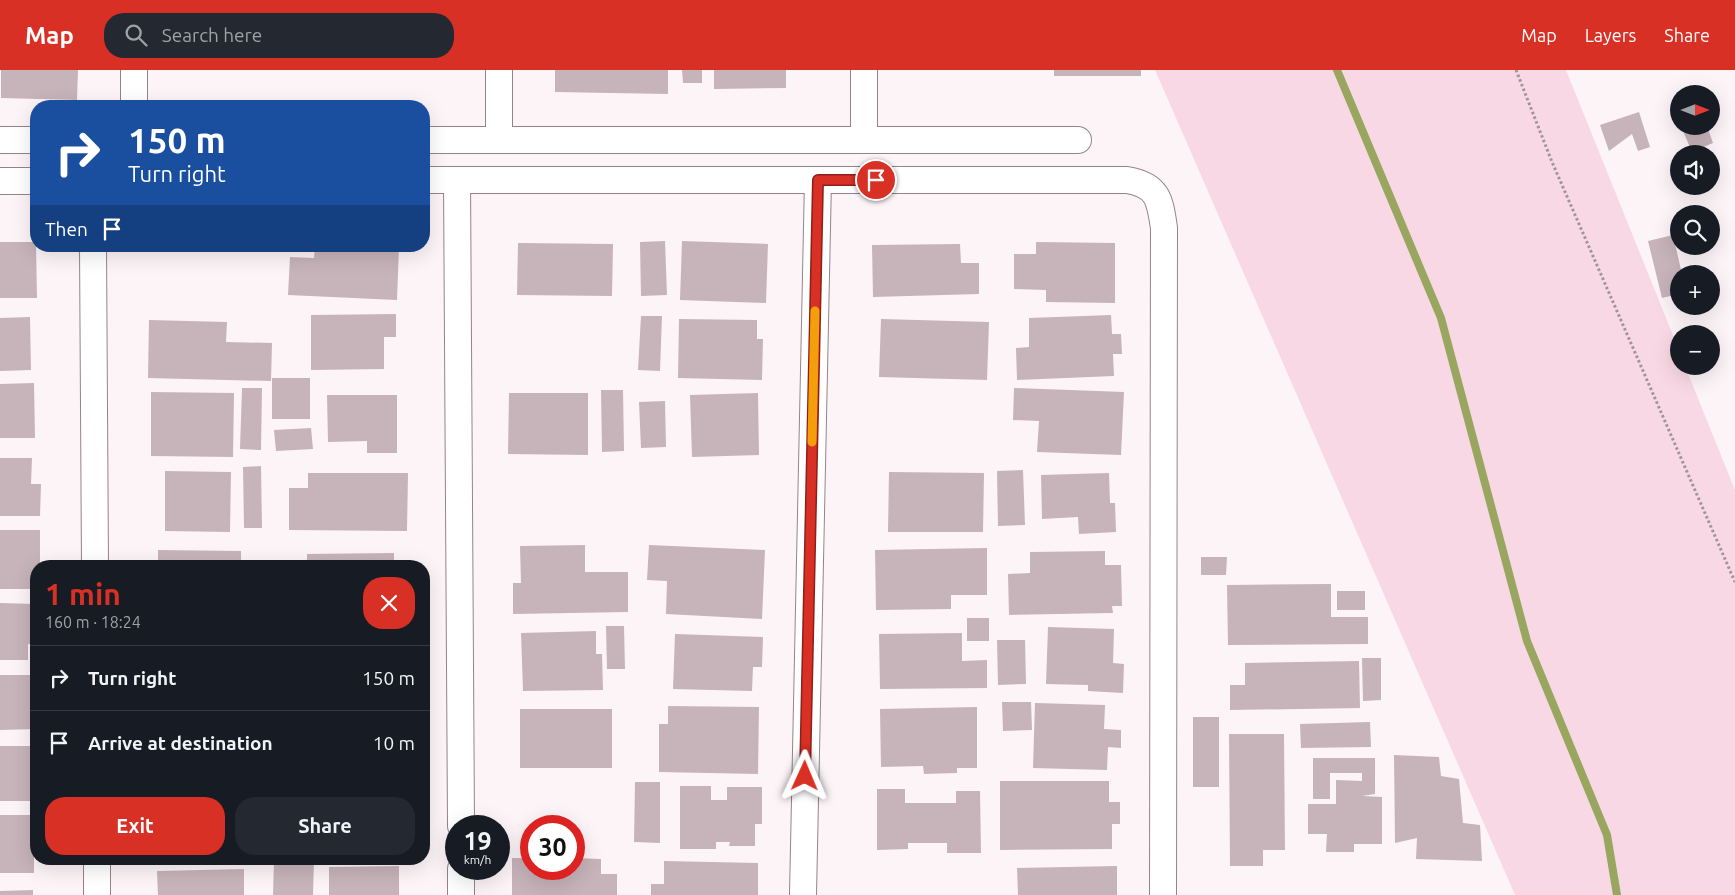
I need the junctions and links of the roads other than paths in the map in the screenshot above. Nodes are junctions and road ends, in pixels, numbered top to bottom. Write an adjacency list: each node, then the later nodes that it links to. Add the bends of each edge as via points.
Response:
1 (134, 70): 4 (street)
2 (499, 70): 8 (street)
3 (864, 70): 9 (street)
4 (134, 100)
5 (0, 140): 6 (street)
6 (30, 140)
7 (430, 140): 8 (street)
8 (499, 140): 9 (street)
9 (864, 140): 10 (street)
10 (1078, 140)
11 (430, 180): 12 (street)
12 (457, 180): 13 (street); 18 (street)
13 (818, 180): 23 (street); 24 (street, via 1127,180 1141,182 1160,199 1164,228)
14 (0, 181): 15 (street)
15 (30, 181)
16 (92, 252): 17 (street)
17 (95, 560)
18 (461, 815)
19 (97, 865): 21 (street)
20 (461, 880): 22 (street)
21 (98, 895)
22 (461, 895)
23 (803, 895)
24 (1163, 895)

